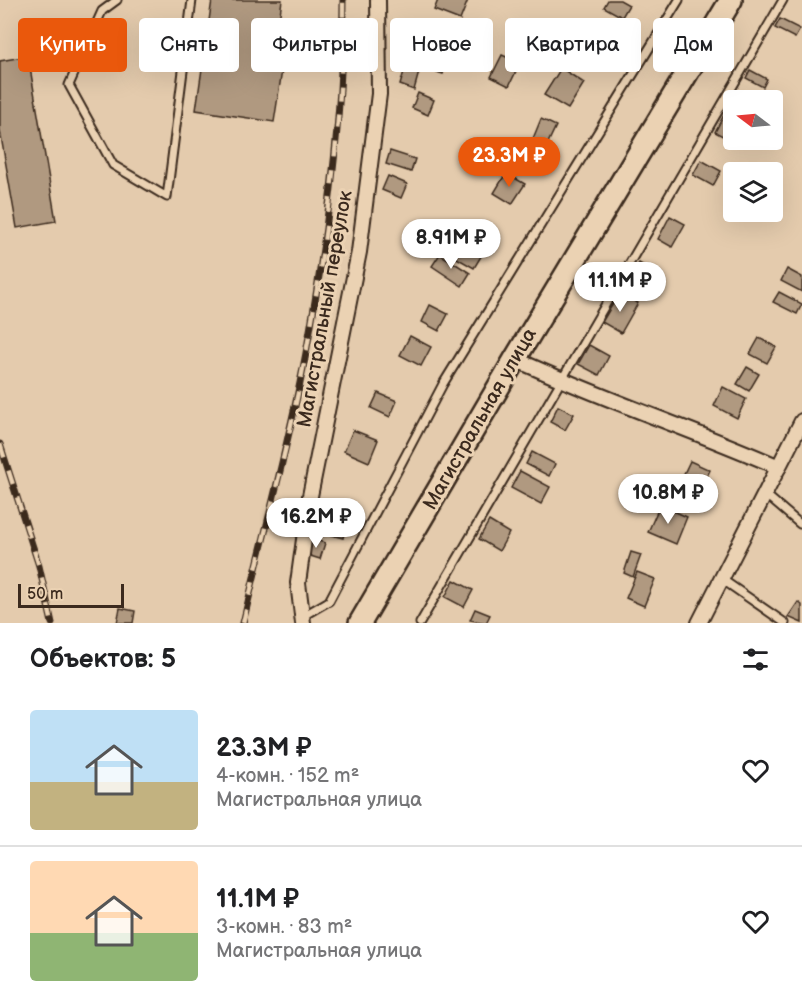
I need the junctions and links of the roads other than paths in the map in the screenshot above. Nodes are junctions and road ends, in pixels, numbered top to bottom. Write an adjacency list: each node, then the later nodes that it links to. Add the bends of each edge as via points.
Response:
1 (117, 0): 2 (lane, via 102,11 69,85 113,165 168,197)
2 (192, 0)
3 (378, 0): 15 (street, Магистральный переулок, via 379,94 359,252 310,496 298,583)
4 (679, 0): 15 (lane, via 443,384 329,601)
5 (731, 0): 7 (main road, Магистральная улица)
6 (783, 0): 8 (lane)
7 (515, 359): 8 (street); 16 (main road, Магистральная улица)
8 (560, 380): 11 (street); 17 (lane)
9 (802, 421): 10 (street)
10 (795, 450): 11 (street)
11 (779, 467): 12 (street)
12 (765, 494): 13 (lane); 14 (street)
13 (800, 524)
14 (723, 580): 18 (street); 19 (lane)
15 (303, 620)
16 (360, 623)
17 (420, 623)
18 (699, 623)
19 (785, 623)

